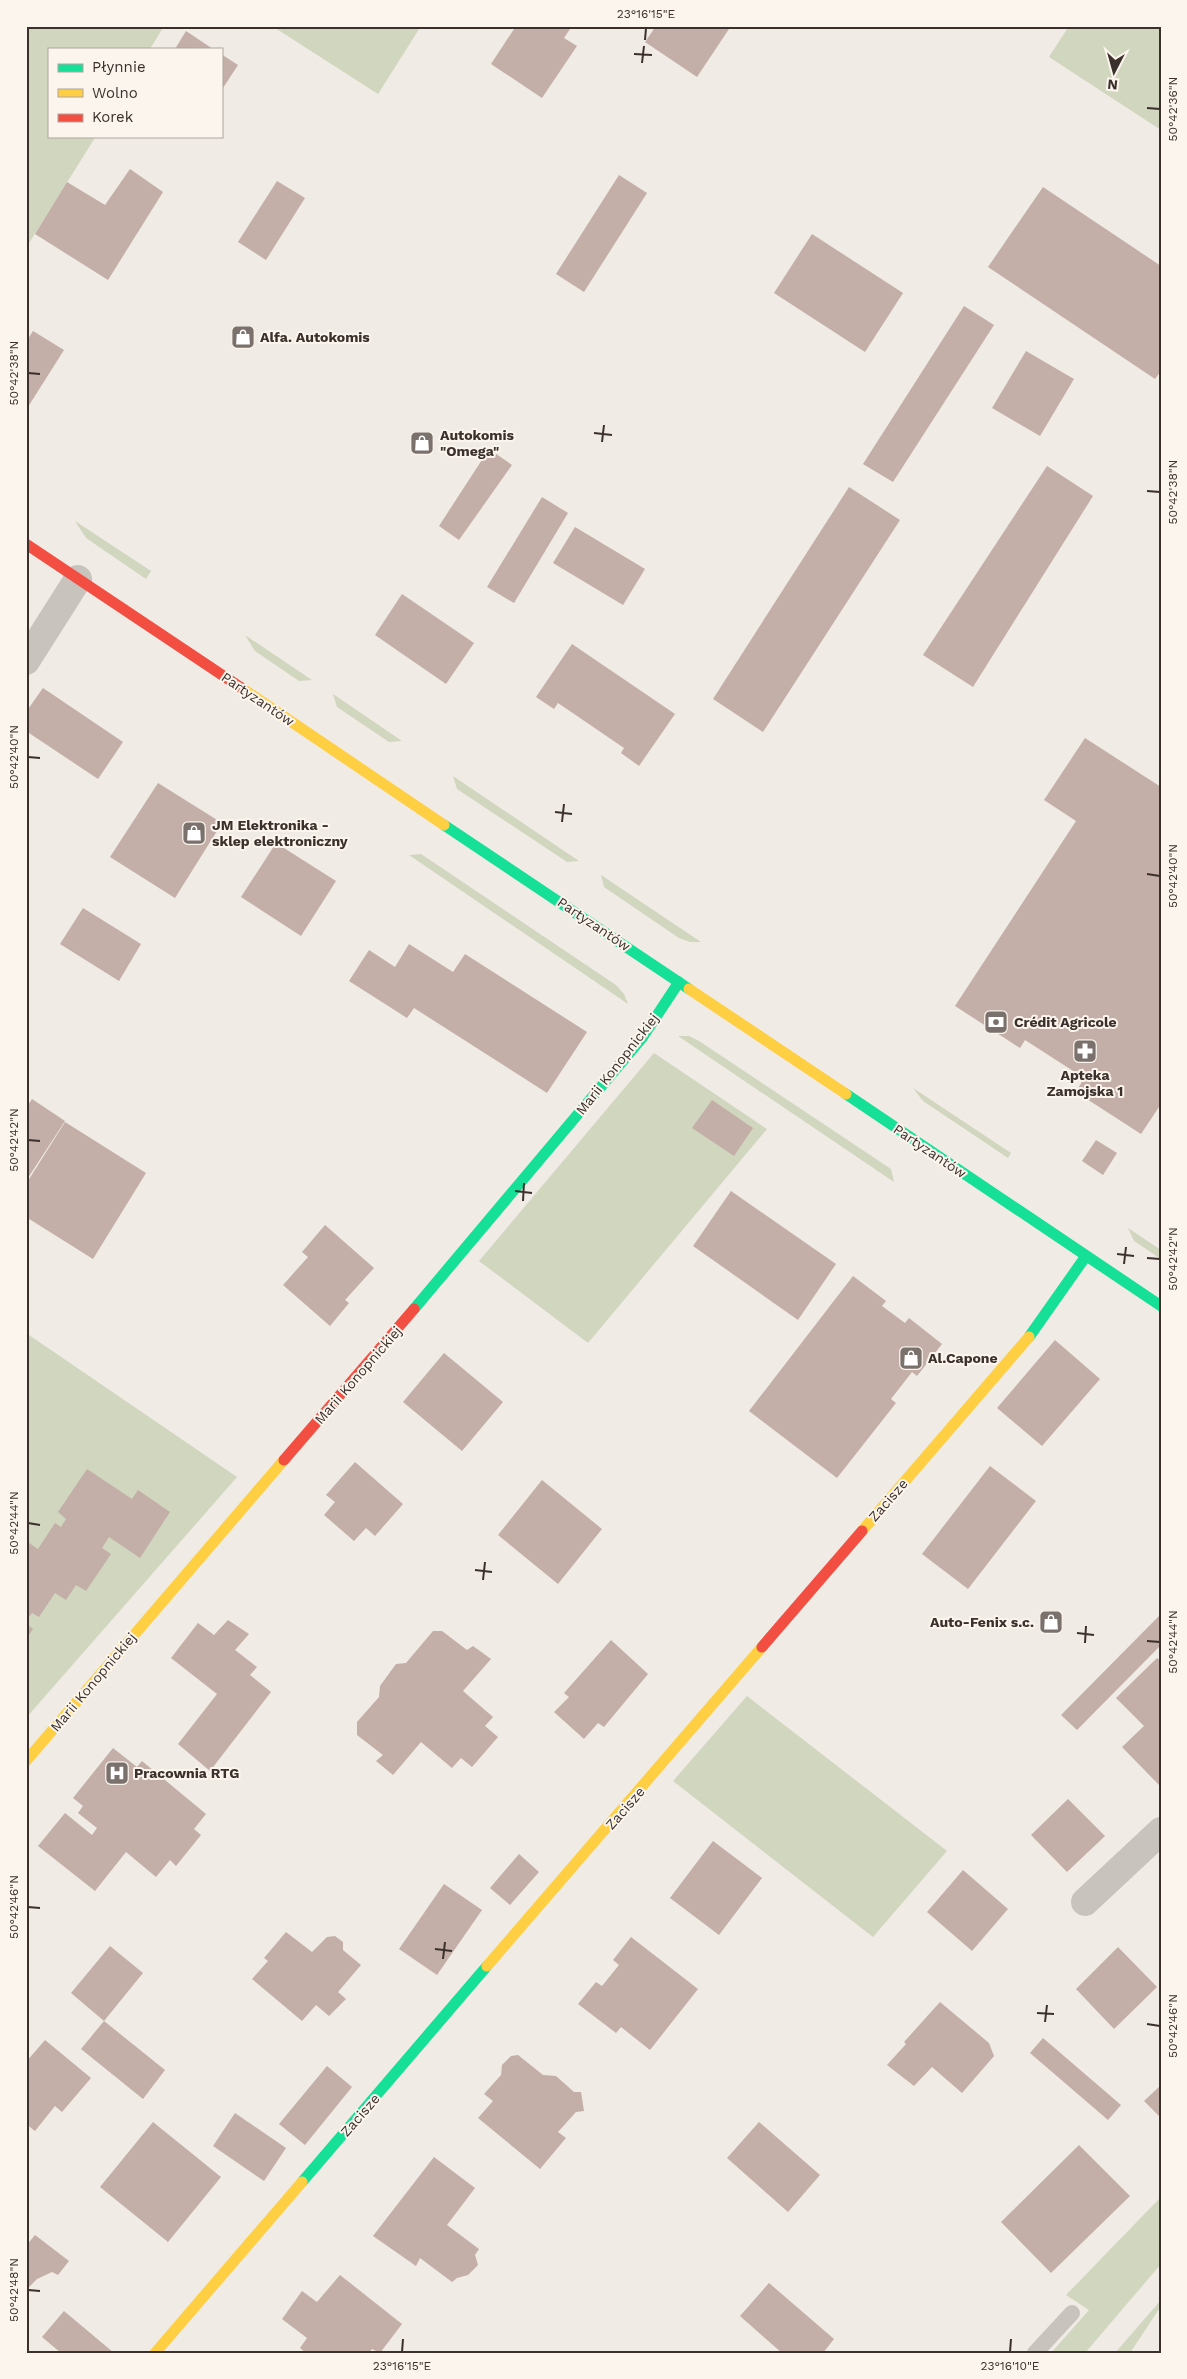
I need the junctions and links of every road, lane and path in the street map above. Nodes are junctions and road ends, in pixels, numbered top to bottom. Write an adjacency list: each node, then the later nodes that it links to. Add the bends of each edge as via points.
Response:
1 (26, 544): 2 (street, Partyzantów)
2 (78, 579): 3 (street); 4 (street, Partyzantów)
3 (26, 661)
4 (679, 982): 5 (street, Partyzantów); 7 (street, Marii Konopnickiej, via 642,1038 362,1371)
5 (1086, 1256): 6 (street, Partyzantów); 11 (street, Zacisze, via 1038,1326)
6 (1161, 1306)
7 (26, 1761)
8 (1161, 1830): 9 (street)
9 (1085, 1902)
10 (1072, 2312): 12 (lane)
11 (155, 2353)
12 (1036, 2353)

